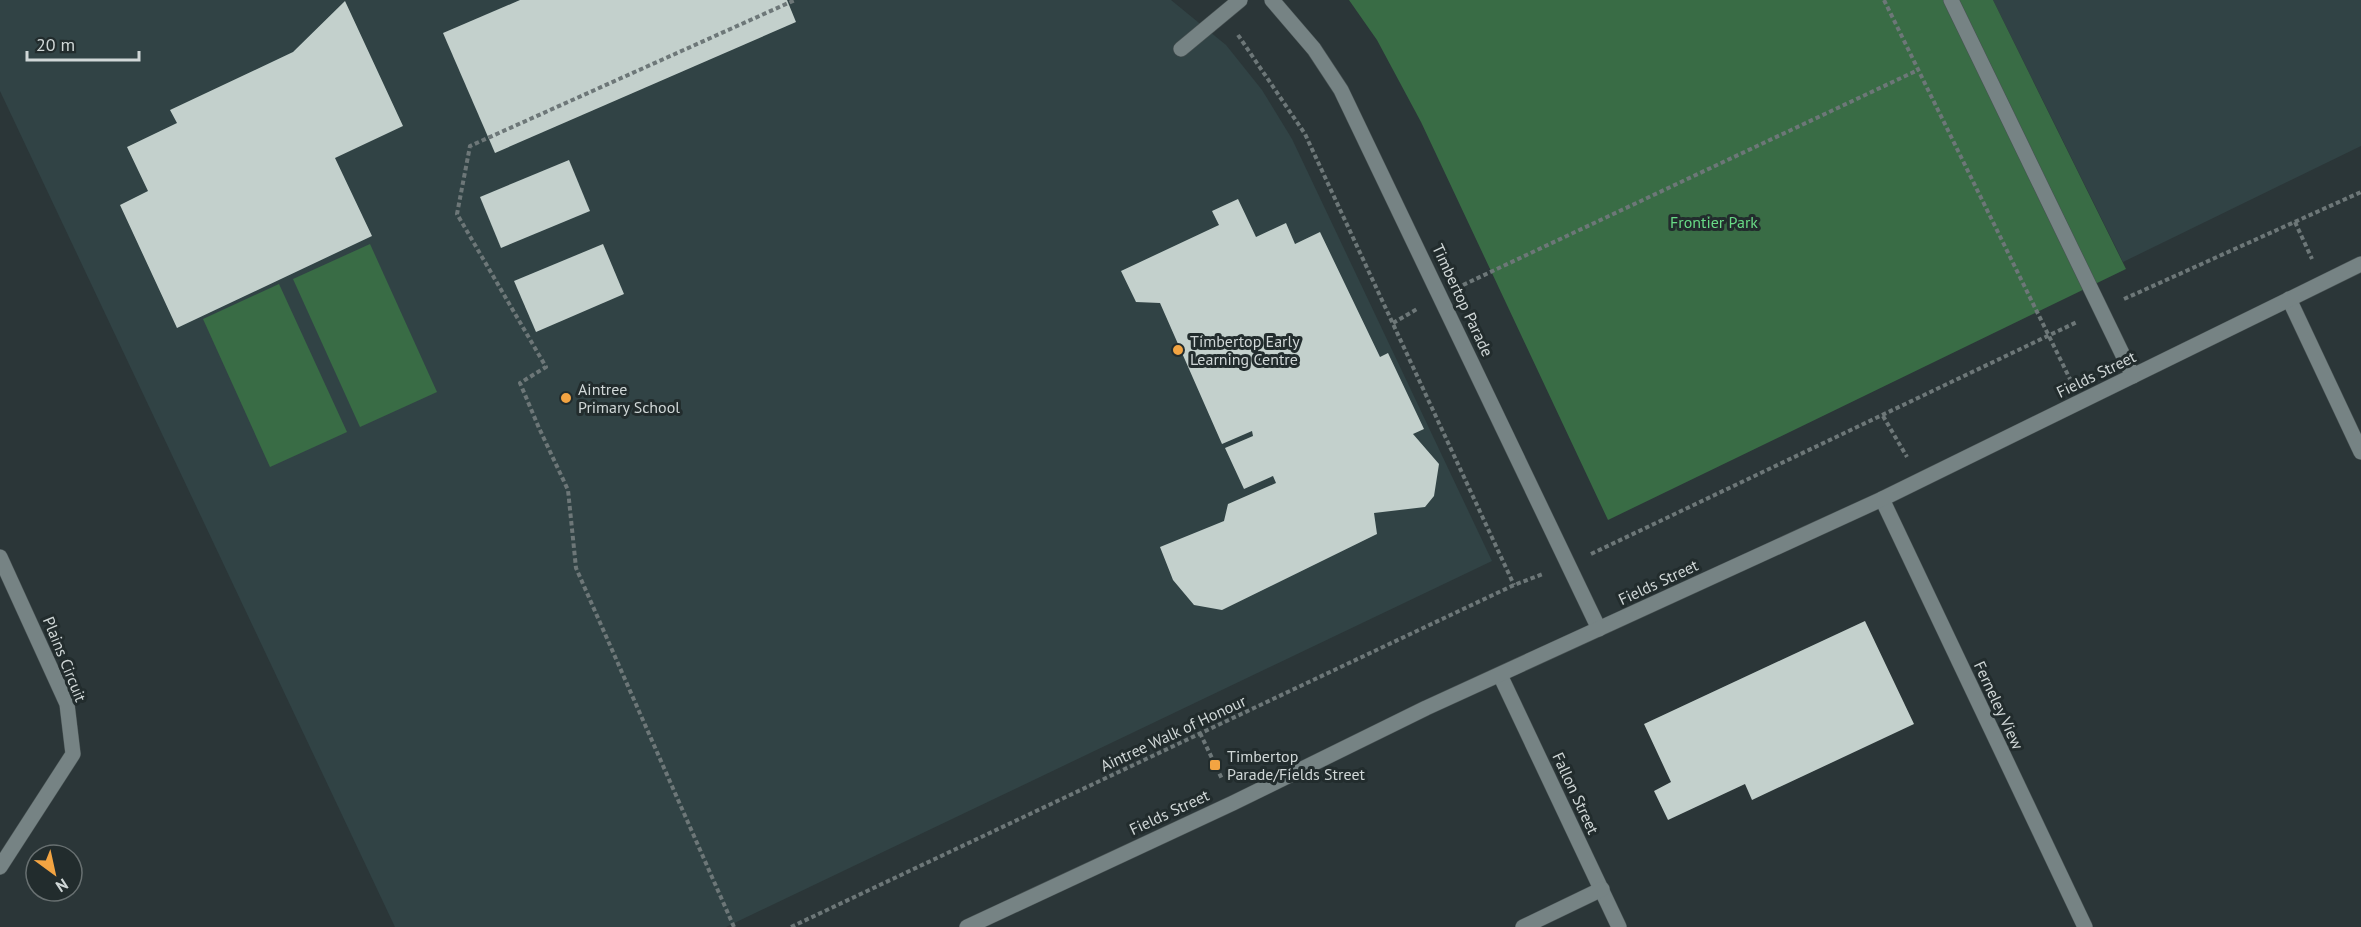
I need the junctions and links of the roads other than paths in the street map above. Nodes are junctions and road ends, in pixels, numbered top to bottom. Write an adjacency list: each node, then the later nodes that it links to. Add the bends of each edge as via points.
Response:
1 (1240, 0): 4 (street)
2 (1272, 0): 11 (street, Timbertop Parade, via 1314,49 1341,90)
3 (1951, 0): 7 (street)
4 (1181, 49)
5 (2361, 264): 6 (street, Fields Street)
6 (2289, 298): 7 (street, Fields Street); 8 (street)
7 (2133, 376): 9 (street, Fields Street)
8 (2361, 452)
9 (1882, 499): 11 (street, Fields Street); 19 (street, Ferneley View)
10 (0, 557): 13 (street, Plains Circuit, via 67,704 73,754)
11 (1599, 629): 12 (street, Fields Street)
12 (1500, 675): 14 (street, Fallon Street); 15 (street, Fields Street)
13 (0, 867)
14 (1602, 889): 17 (street); 18 (street, Fallon Street)
15 (983, 924): 16 (street, Fields Street)
16 (967, 927)
17 (1523, 927)
18 (1619, 927)
19 (2085, 927)

